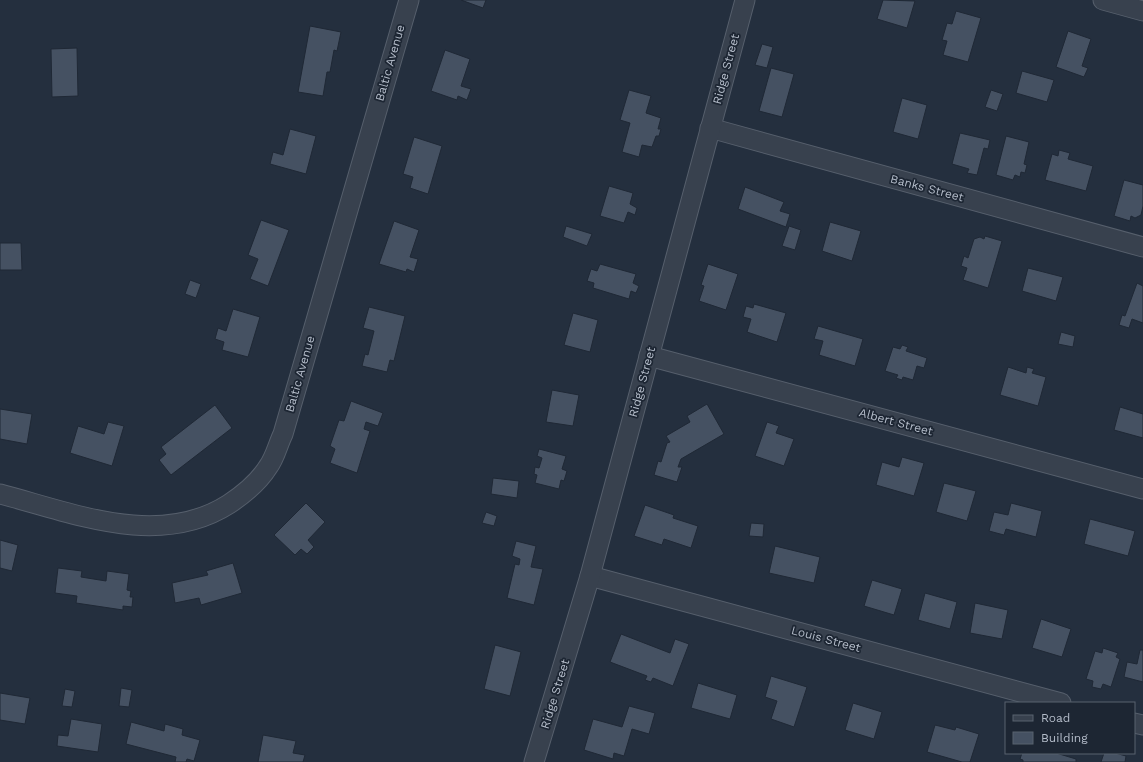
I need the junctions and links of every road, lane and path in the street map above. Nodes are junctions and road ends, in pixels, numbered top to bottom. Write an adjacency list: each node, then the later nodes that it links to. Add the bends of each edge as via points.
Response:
1 (409, 0): 9 (street, Baltic Avenue, via 283,434 269,467 246,493 221,509 194,521 169,526 135,526 105,522)
2 (745, 0): 5 (street, Ridge Street)
3 (1103, 0): 4 (street)
4 (1143, 11)
5 (710, 128): 6 (street, Banks Street); 7 (street, Ridge Street)
6 (1143, 247)
7 (649, 356): 8 (street, Albert Street); 10 (street, Ridge Street)
8 (1143, 489)
9 (0, 494)
10 (590, 576): 11 (street, Louis Street); 12 (street, Ridge Street)
11 (1057, 702)
12 (534, 762)

